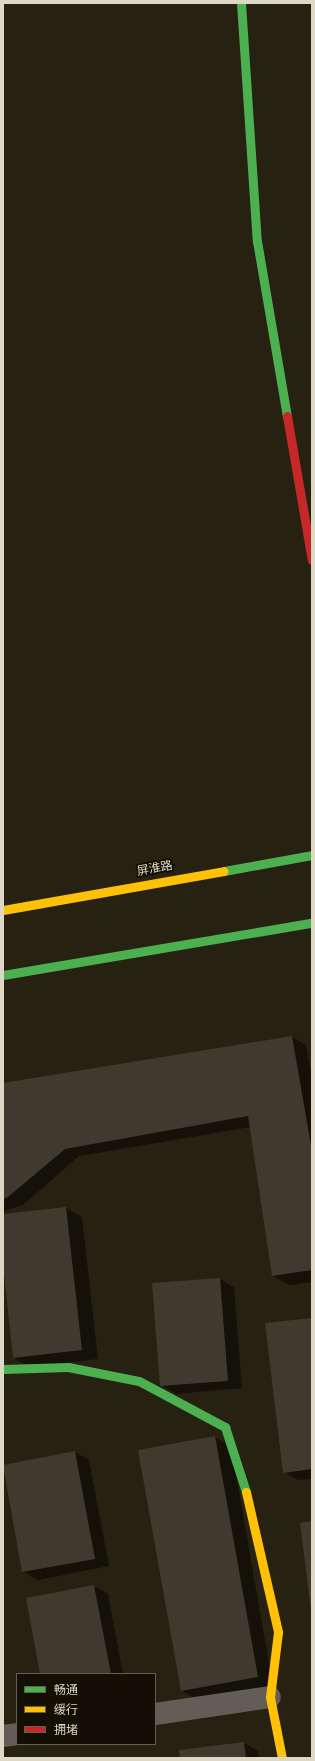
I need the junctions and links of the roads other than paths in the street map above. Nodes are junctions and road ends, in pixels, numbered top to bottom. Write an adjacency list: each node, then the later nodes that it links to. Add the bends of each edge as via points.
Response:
1 (241, 3): 2 (street, via 257,241)
2 (312, 560)
3 (312, 855): 4 (street, 屏淮路)
4 (3, 910)
5 (312, 923): 6 (street)
6 (3, 975)
7 (3, 1369): 8 (street, via 68,1367 139,1381 225,1427 245,1488 278,1632)
8 (270, 1697): 9 (street); 12 (street)
9 (156, 1714)
10 (16, 1734): 11 (street)
11 (3, 1736)
12 (282, 1758)

